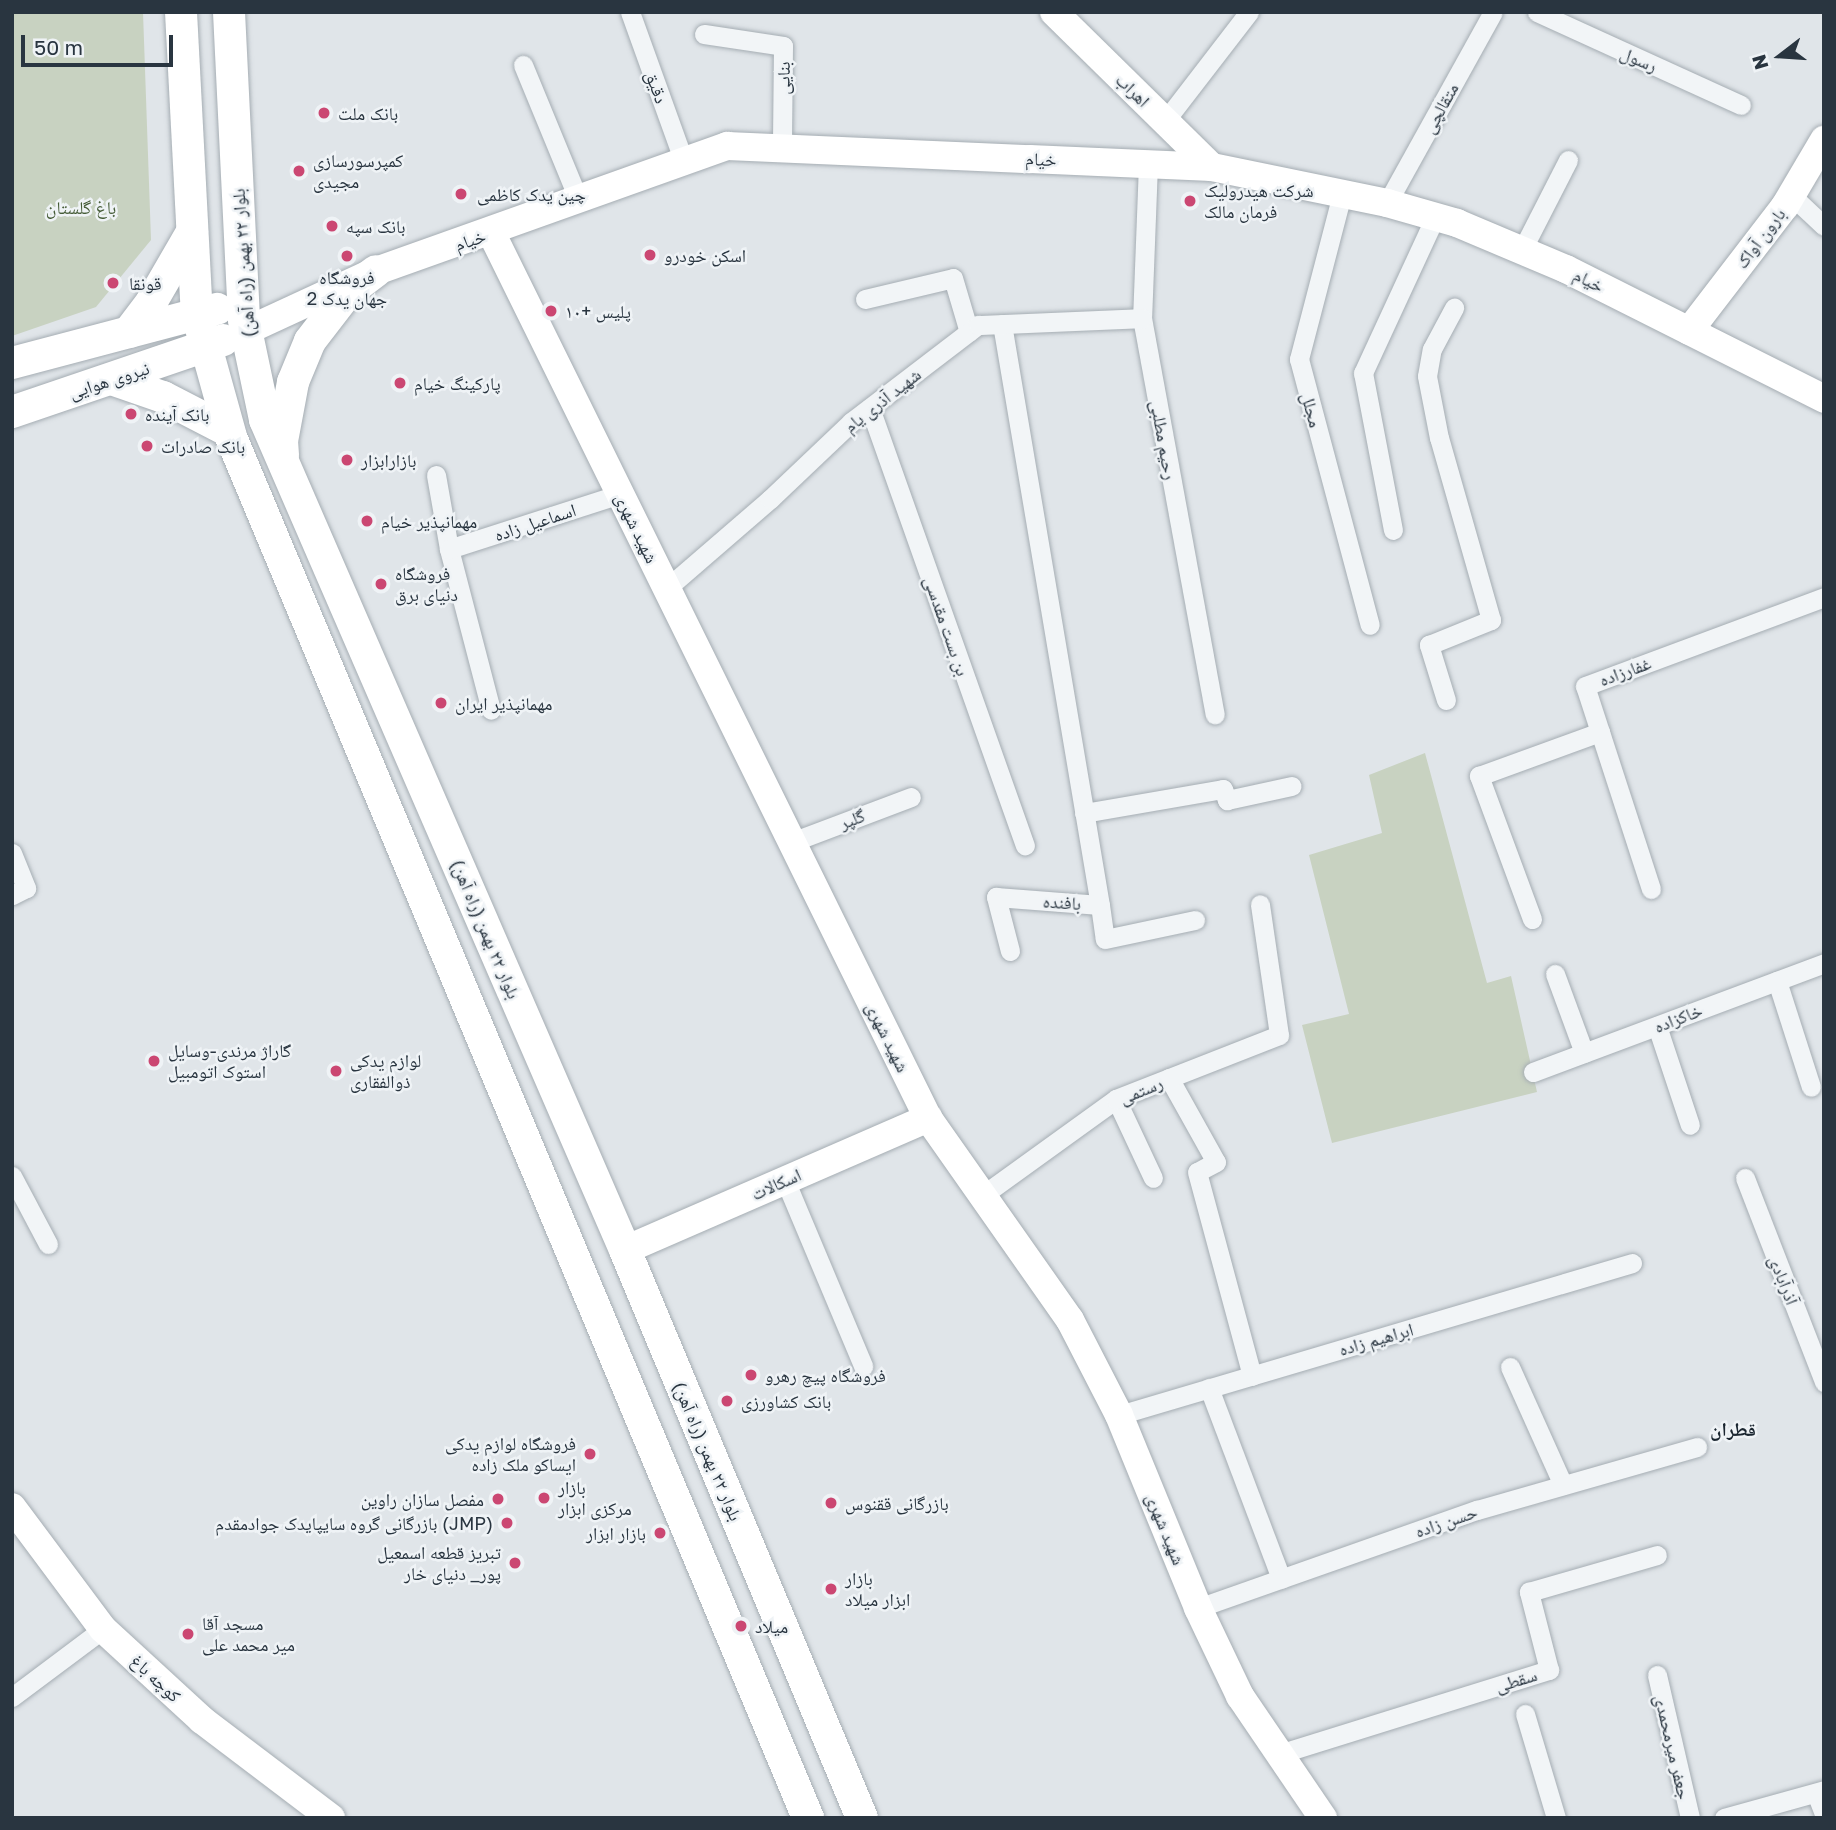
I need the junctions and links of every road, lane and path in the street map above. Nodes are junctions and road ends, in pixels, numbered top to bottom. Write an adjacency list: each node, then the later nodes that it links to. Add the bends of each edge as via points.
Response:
1 (181, 12): 24 (main road)
2 (229, 12): 31 (main road, بلوار ۲۲ بهمن (راه آهن))
3 (630, 12): 15 (street, دقیق)
4 (1054, 12): 11 (main road, اهراب)
5 (1249, 12): 11 (street)
6 (1493, 12): 21 (street, متقالچی)
7 (1537, 12): 10 (street, رسول)
8 (705, 34): 13 (street, بنایی, via 783,46)
9 (523, 65): 20 (street)
10 (1741, 105)
11 (1165, 121): 17 (main road, اهراب)
12 (1824, 140): 19 (main road, بارون آواک)
13 (782, 148): 15 (main road, خیام, via 727,146); 16 (main road, خیام)
14 (1568, 160): 26 (street)
15 (684, 162): 20 (main road, خیام)
16 (1148, 164): 17 (main road, خیام); 32 (street, رحیم مطلبی)
17 (1212, 167): 18 (main road, خیام)
18 (1342, 194): 21 (main road, خیام); 51 (street, مجلل, via 1299,359)
19 (1791, 195): 23 (street); 34 (main road, بارون آواک)
20 (579, 201): 25 (main road, خیام)
21 (1387, 204): 22 (main road, خیام)
22 (1436, 217): 26 (main road, خیام); 47 (street, via 1363,373)
23 (1824, 226)
24 (193, 231): 30 (main road); 35 (main road)
25 (491, 232): 27 (main road, خیام); 46 (main road, شهید شهری)
26 (1522, 250): 34 (main road, خیام)
27 (376, 271): 31 (main road, خیام); 44 (main road, via 347,293 300,360 282,441)
28 (865, 299): 36 (street, via 953,278)
29 (1454, 307): 52 (street, via 1432,349 1427,376 1438,438 1491,620 1429,645)
30 (197, 314): 31 (main road); 35 (main road); 37 (main road)
31 (245, 317): 37 (main road, نیروی هوایی); 44 (main road, بلوار ۲۲ بهمن (راه آهن), via 265,420)
32 (1142, 318): 33 (street, شهید آذری یام); 54 (street, رحیم مطلبی)
33 (1002, 324): 36 (street, شهید آذری یام, via 978,325); 58 (street)
34 (1689, 331): 40 (main road, خیام)
35 (129, 332): 38 (main road)
36 (969, 332): 41 (street, شهید آذری یام)
37 (205, 348): 39 (main road, نیروی هوایی); 43 (main road)
38 (12, 363)
39 (110, 379): 42 (main road, نیروی هوایی); 43 (main road, via 163,397)
40 (1824, 399)
41 (870, 408): 49 (street, شهید آذری یام); 60 (street, بن بست مقدسی)
42 (12, 412)
43 (229, 431): 108 (main road)
44 (284, 463): 86 (main road, بلوار ۲۲ بهمن (راه آهن))
45 (436, 475): 48 (street)
46 (620, 494): 48 (street, اسماعیل زاده); 49 (main road, شهید شهری)
47 (1393, 530)
48 (449, 550): 53 (street)
49 (667, 588): 59 (main road, شهید شهری)
50 (1824, 597): 55 (street, غفارزاده, via 1586,686)
51 (1370, 625)
52 (1446, 701)
53 (491, 710)
54 (1215, 714)
55 (1600, 732): 62 (street, غفارزاده); 66 (street, via 1479,776)
56 (1292, 786): 58 (street, via 1227,800 1223,789)
57 (911, 797): 59 (street, گلپر)
58 (1084, 813): 65 (street)
59 (792, 842): 78 (main road, شهید شهری)
60 (1025, 845)
61 (12, 853): 63 (street)
62 (1651, 889)
63 (19, 891)
64 (1260, 904): 75 (street, رستمی, via 1279,1035)
65 (1100, 905): 67 (street, بافنده, via 1105,939); 68 (street, بافنده, via 996,897)
66 (1532, 919)
67 (1195, 920)
68 (1010, 951)
69 (1824, 963): 71 (street, خاکزاده)
70 (1555, 974): 73 (street)
71 (1777, 981): 72 (street, خاکزاده); 76 (street)
72 (1657, 1026): 73 (street, خاکزاده); 79 (street)
73 (1584, 1053): 74 (street, خاکزاده)
74 (1533, 1072)
75 (1169, 1078): 77 (street, رستمی); 90 (street, via 1216,1162 1197,1172)
76 (1811, 1087)
77 (1116, 1099): 81 (street); 84 (street, رستمی)
78 (928, 1118): 83 (main road, اسکالات); 84 (main road, شهید شهری)
79 (1690, 1125)
80 (12, 1176): 85 (street)
81 (1153, 1178)
82 (1745, 1178): 91 (street, آذرآبادی)
83 (785, 1180): 86 (main road, اسکالات); 88 (street)
84 (983, 1195): 93 (main road, شهید شهری, via 1070,1320)
85 (48, 1244)
86 (625, 1250): 109 (main road, بلوار ۲۲ بهمن (راه آهن))
87 (1632, 1264): 90 (street, ابراهیم زاده)
88 (863, 1366)
89 (1510, 1367): 95 (street)
90 (1252, 1376): 92 (street, ابراهیم زاده)
91 (1824, 1381)
92 (1209, 1388): 93 (street, ابراهیم زاده); 98 (street)
93 (1119, 1415): 99 (main road, شهید شهری)
94 (1697, 1447): 95 (street, حسن زاده)
95 (1563, 1485): 98 (street, حسن زاده)
96 (12, 1507): 100 (main road, کوچه باغ)
97 (1657, 1556): 104 (street, سقطی, via 1530,1592 1549,1670)
98 (1281, 1579): 99 (street, حسن زاده)
99 (1198, 1608): 104 (main road, شهید شهری, via 1240,1696)
100 (103, 1629): 102 (street); 107 (main road, کوچه باغ, via 202,1720)
101 (1657, 1675): 112 (street, جعفر میرمحمدی)
102 (12, 1697)
103 (1525, 1714): 111 (street)
104 (1279, 1754): 110 (main road, شهید شهری)
105 (1820, 1791): 106 (street); 113 (street)
106 (1824, 1814)
107 (331, 1818)
108 (808, 1818)
109 (862, 1818)
110 (1323, 1818)
111 (1556, 1818)
112 (1690, 1818)
113 (1724, 1818)

